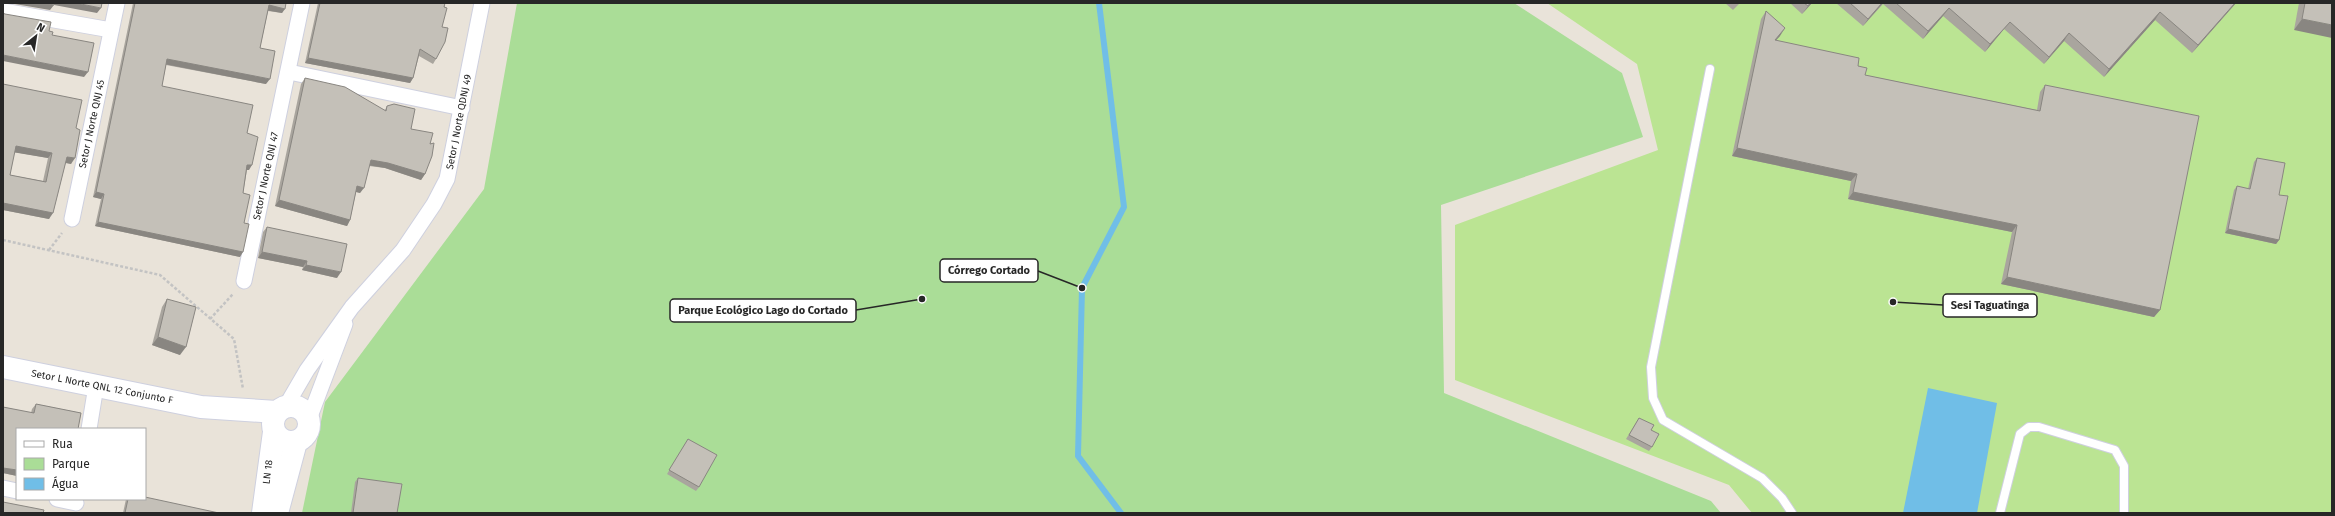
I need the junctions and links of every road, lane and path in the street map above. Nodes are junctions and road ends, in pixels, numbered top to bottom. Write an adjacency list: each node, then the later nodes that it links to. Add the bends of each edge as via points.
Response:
1 (117, 3): 5 (street, Setor J Norte QNJ 45)
2 (302, 3): 7 (street, Setor J Norte QNJ 47)
3 (482, 3): 8 (street, Setor J Norte QDNJ 49)
4 (3, 11): 5 (street)
5 (111, 30): 9 (street, Setor J Norte QNJ 45)
6 (1710, 69): 29 (lane, via 1651,367 1653,398 1664,420 1762,478 1782,498)
7 (289, 72): 8 (street); 12 (street, Setor J Norte QNJ 47)
8 (462, 108): 13 (street, Setor J Norte QDNJ 49, via 447,179 434,204 403,250)
9 (72, 219): 11 (path)
10 (3, 240): 11 (path)
11 (49, 250): 14 (path, via 160,275)
12 (244, 281): 14 (path)
13 (352, 307): 19 (street, via 307,370); 20 (street)
14 (210, 319): 18 (path, via 234,339)
15 (3, 367): 16 (street, Setor L Norte QNL 12 Conjunto F)
16 (96, 386): 17 (street, Setor L Norte QNL 12 Conjunto F); 21 (street)
17 (201, 406): 18 (street); 19 (street)
18 (247, 410): 19 (street)
19 (278, 419): 20 (street, via 300,408); 22 (street, via 279,438 287,442); 27 (street, LN 18)
20 (309, 419): 22 (street, via 307,433)
21 (89, 428)
22 (296, 442): 28 (street, LN 18)
23 (3, 488): 24 (street)
24 (16, 490)
25 (60, 500): 26 (street)
26 (76, 505)
27 (263, 513)
28 (276, 513)
29 (1792, 513)
30 (2000, 513): 31 (lane, via 2020,434 2029,426 2115,450 2124,466)
31 (2124, 513)

